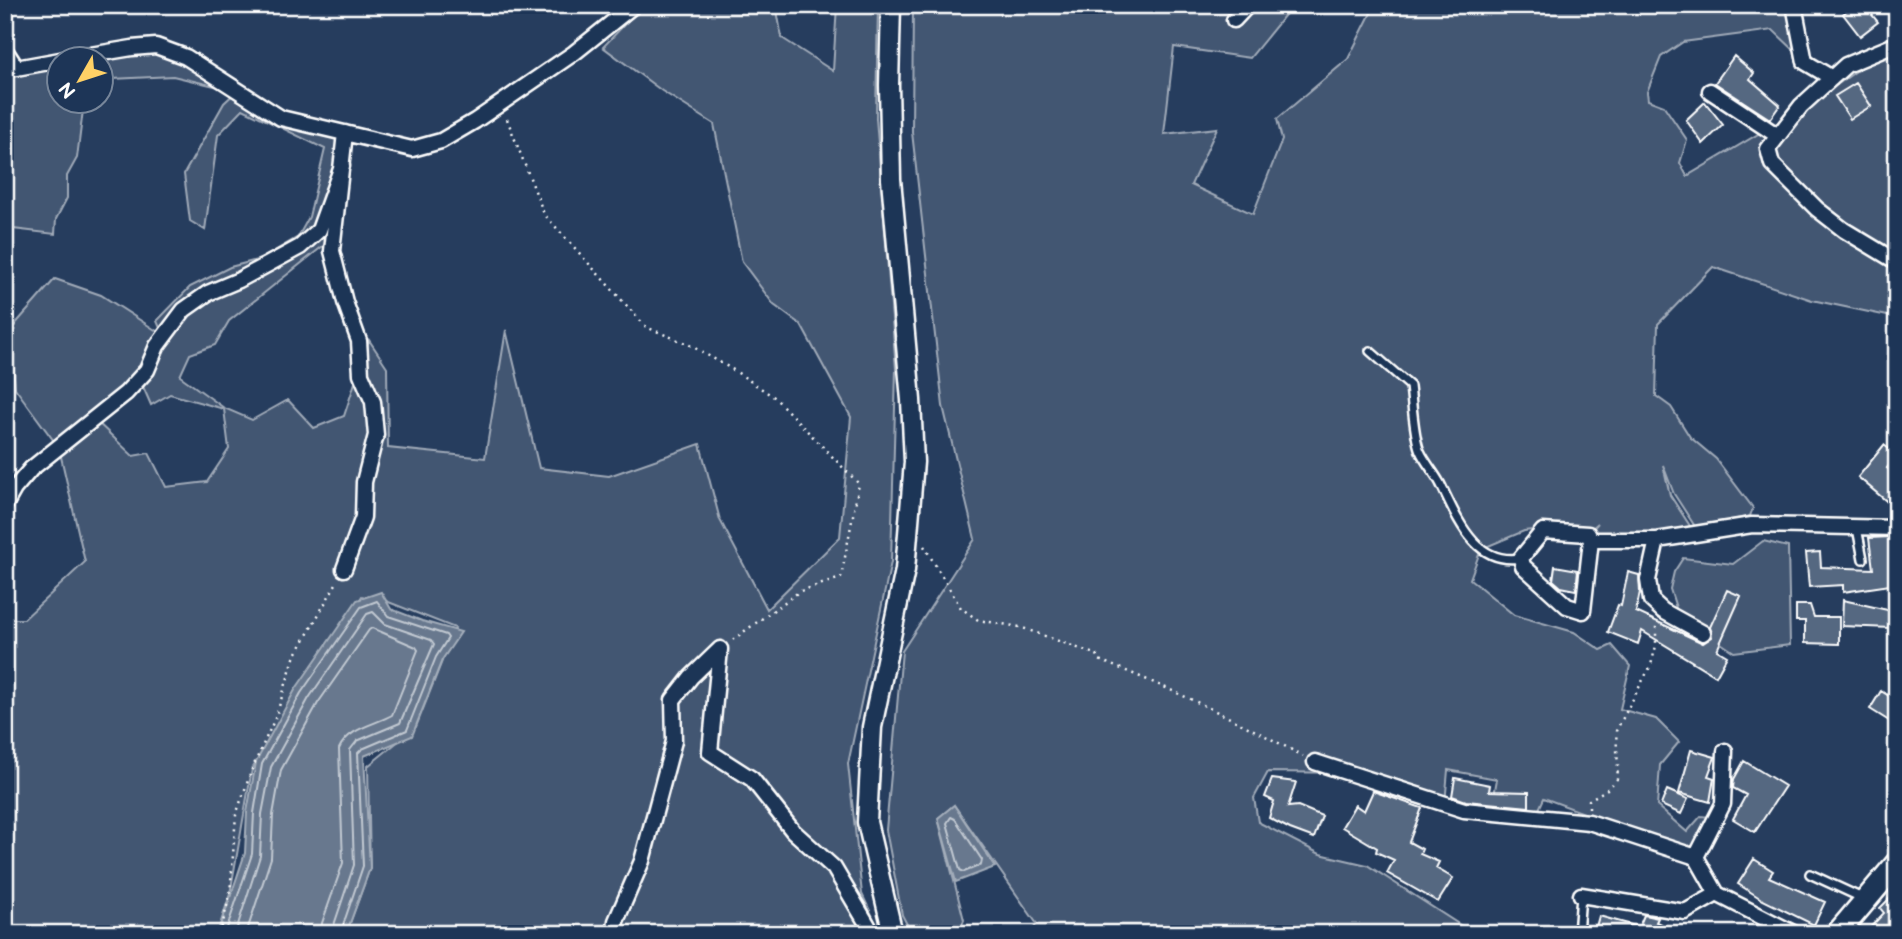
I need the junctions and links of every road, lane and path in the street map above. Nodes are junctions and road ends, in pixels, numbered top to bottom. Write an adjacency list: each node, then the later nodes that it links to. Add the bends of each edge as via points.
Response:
1 (634, 5): 13 (street)
2 (891, 5): 20 (street, via 891,179 911,400 914,463)
3 (1248, 5): 5 (street)
4 (1794, 5): 11 (street, via 1805,62)
5 (1234, 20)
6 (1897, 44): 11 (street, via 1846,65)
7 (5, 51): 10 (street)
8 (116, 51): 14 (street, via 156,46 186,57 281,118)
9 (46, 62): 10 (street)
10 (11, 68)
11 (1832, 78): 15 (street, via 1801,106)
12 (1710, 91): 15 (street)
13 (501, 103): 14 (street, via 441,141 412,149); 30 (path, via 544,214 646,327 688,344 774,397 859,484 841,578 800,591)
14 (345, 133): 16 (street)
15 (1778, 136): 17 (street, via 1768,149 1772,164 1817,209)
16 (342, 166): 19 (street, via 319,230 300,247 184,310 157,346 147,370 126,393 31,469); 27 (street, via 332,251 359,341 361,374 373,402 376,435 364,482 363,517)
17 (1897, 262)
18 (1370, 351): 25 (lane, via 1410,386 1419,450 1463,529 1493,555 1506,561)
19 (5, 505)
20 (910, 522): 32 (path, via 961,608 978,620 1020,627 1097,655 1098,660 1254,729); 43 (street, via 897,617 872,727 867,780 867,822)
21 (1857, 527): 22 (street); 24 (street, via 1752,525); 26 (lane)
22 (1897, 528)
23 (1591, 540): 24 (street); 25 (street, via 1588,534 1543,531); 25 (street, via 1583,611 1567,606 1522,566)
24 (1657, 540): 28 (street, via 1648,580)
25 (1521, 558)
26 (1863, 559)
27 (344, 569): 40 (path, via 294,658 236,815 230,894)
28 (1651, 600): 29 (street); 33 (path, via 1656,646 1651,665 1616,731 1617,779 1589,800)
29 (1703, 633)
30 (720, 649): 41 (street, via 673,700 674,741 642,861); 42 (street, via 710,752 751,779 793,831 834,868)
31 (1725, 751): 34 (street, via 1723,804)
32 (1315, 762): 33 (street, via 1464,810)
33 (1589, 822): 34 (street)
34 (1696, 857): 37 (street)
35 (1897, 863): 39 (main road)
36 (1810, 874): 39 (lane)
37 (1717, 894): 38 (street, via 1685,912); 45 (street)
38 (1581, 895): 44 (lane)
39 (1866, 899): 46 (main road)
40 (220, 934)
41 (614, 934)
42 (873, 934)
43 (893, 934)
44 (1577, 934)
45 (1795, 934)
46 (1837, 934)

